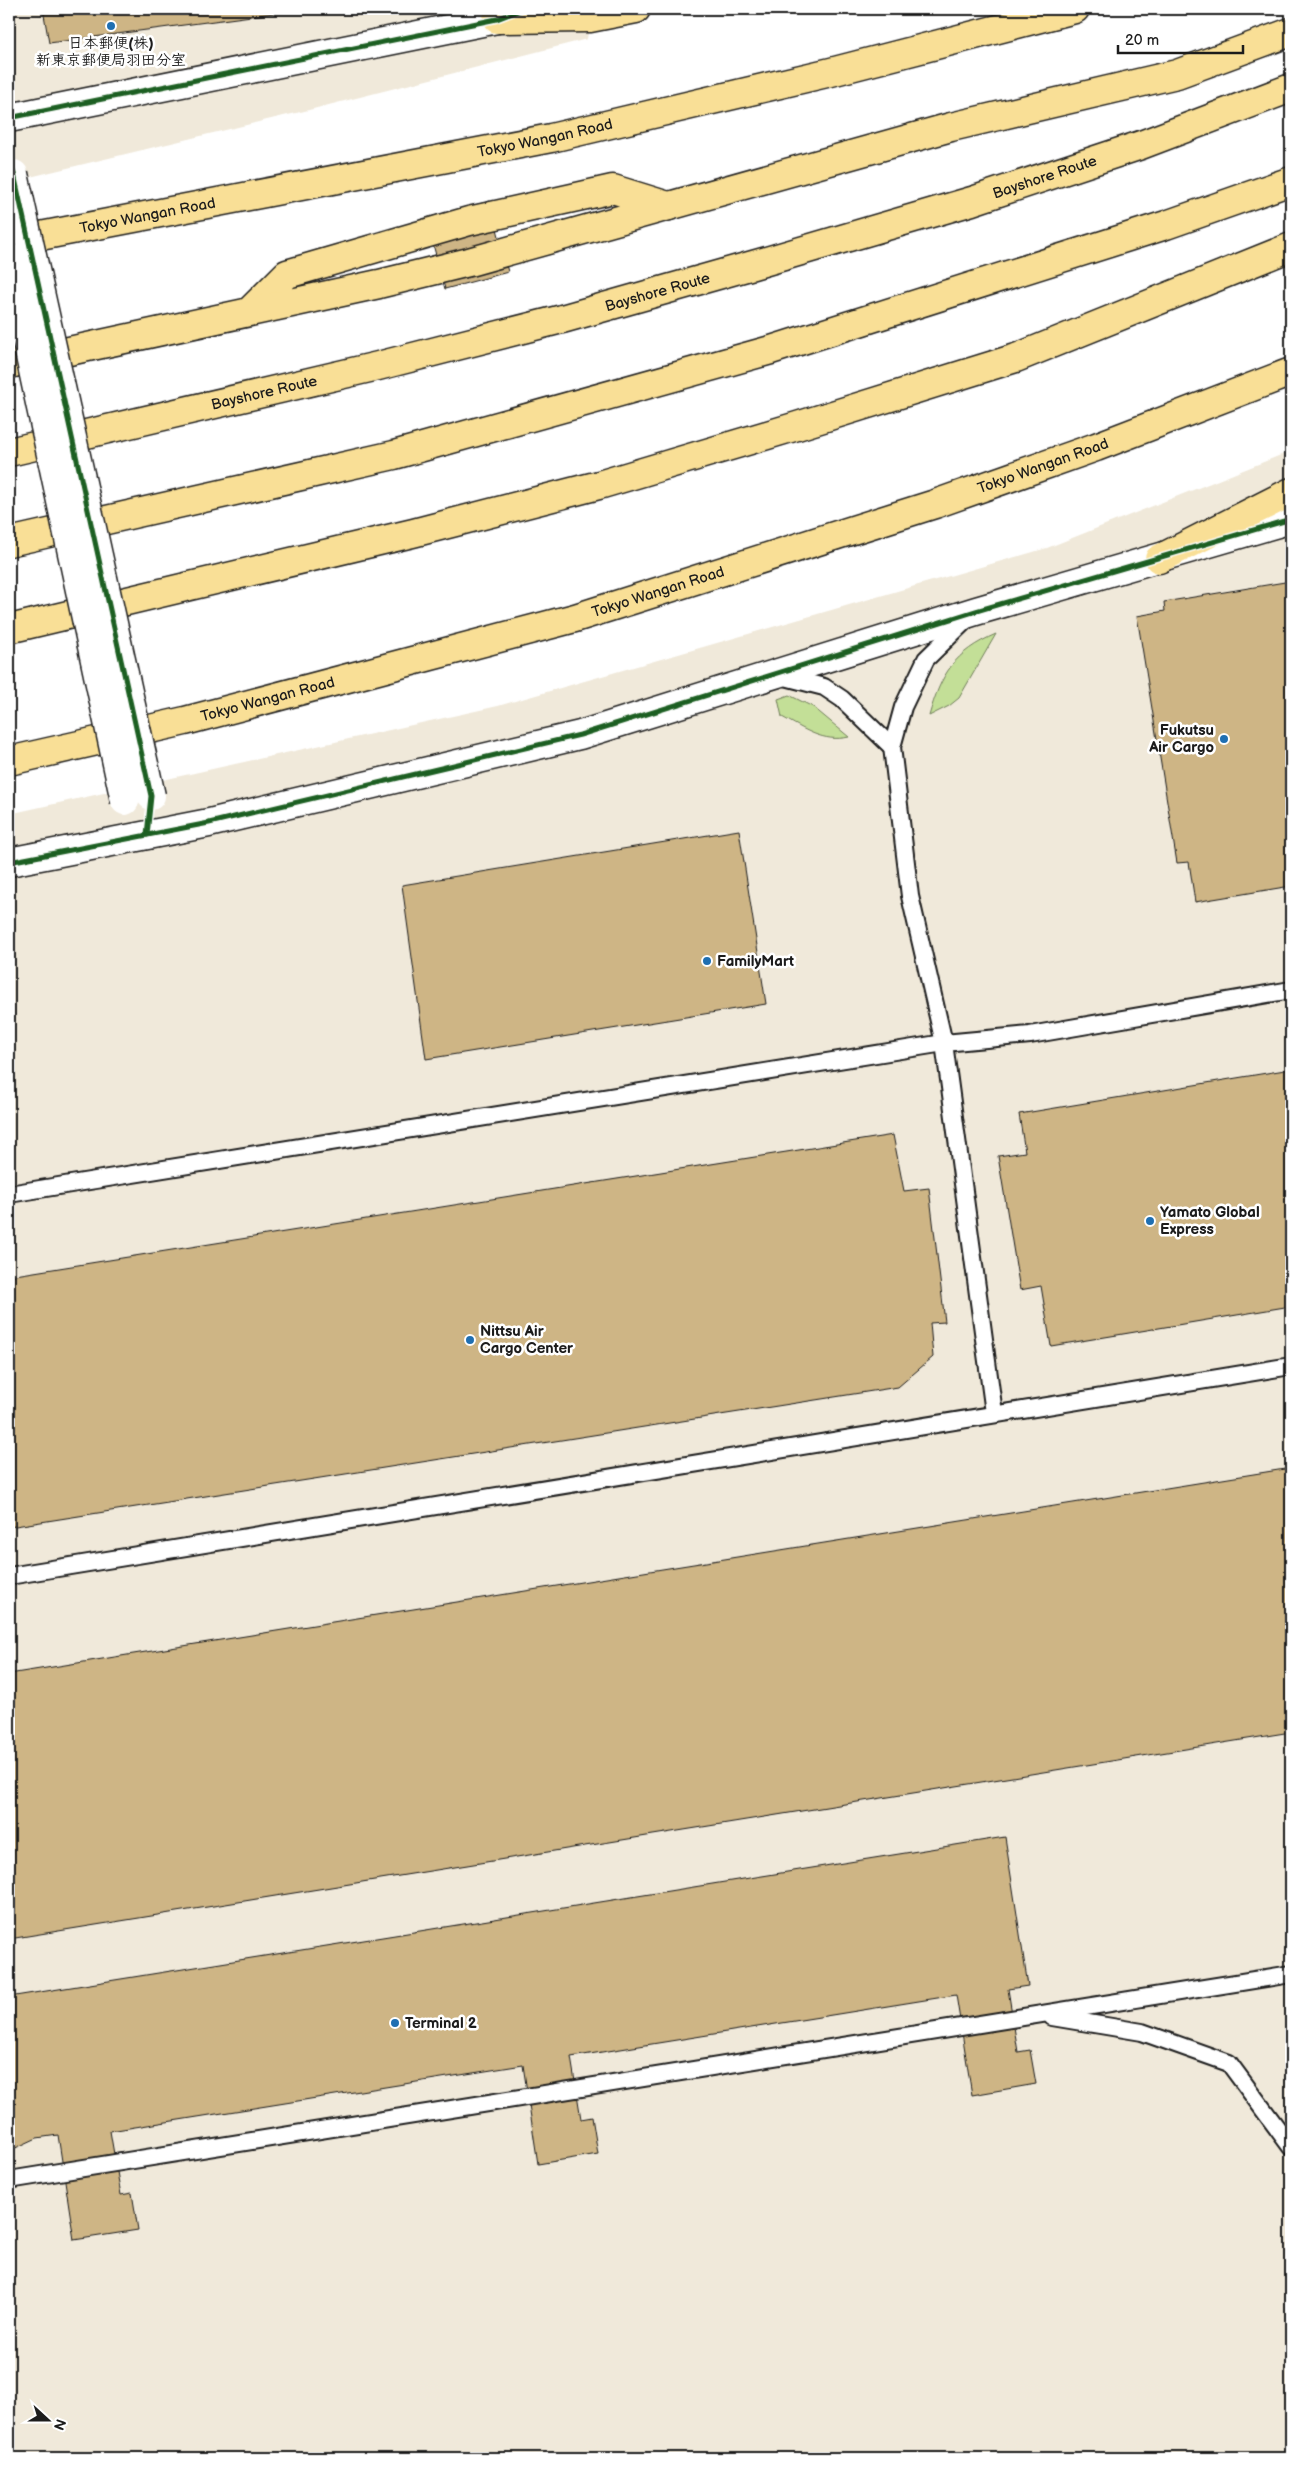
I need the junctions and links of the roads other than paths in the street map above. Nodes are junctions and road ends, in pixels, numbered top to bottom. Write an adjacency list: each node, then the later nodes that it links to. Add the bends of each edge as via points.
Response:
1 (523, 9): 4 (street)
2 (636, 9): 4 (highway, via 590,18)
3 (1075, 9): 11 (highway, Tokyo Wangan Road, via 831,72 551,138)
4 (497, 19): 7 (street)
5 (1291, 32): 10 (highway, via 1177,74 951,127)
6 (1291, 88): 17 (highway, Bayshore Route, via 1141,145 972,201 562,319 387,364)
7 (9, 118)
8 (12, 167): 27 (street, bridge)
9 (1291, 181): 20 (highway, via 1157,228 771,350 394,455)
10 (668, 206): 14 (highway, via 469,262); 14 (highway, via 613,188 469,221 287,274)
11 (9, 242)
12 (1291, 247): 23 (highway, via 1016,358 794,428 599,485 432,528)
13 (9, 258): 27 (street, bridge)
14 (250, 311): 15 (highway)
15 (9, 364)
16 (1291, 372): 26 (highway, Tokyo Wangan Road, via 1096,447 935,504 584,615 185,721)
17 (9, 452)
18 (1291, 492): 21 (highway)
19 (1291, 519): 21 (street)
20 (9, 542)
21 (1159, 559): 22 (street)
22 (976, 611): 24 (street); 25 (lane, via 926,659 903,707)
23 (9, 629)
24 (770, 674): 25 (lane, via 824,687 842,699); 28 (street, via 580,735)
25 (892, 747): 31 (lane, via 910,896)
26 (9, 761)
27 (138, 799): 28 (street)
28 (147, 835): 29 (street)
29 (9, 862)
30 (1291, 990): 31 (lane, via 1030,1035)
31 (944, 1042): 32 (lane); 34 (lane)
32 (9, 1194)
33 (1291, 1366): 34 (lane)
34 (994, 1413): 35 (lane)
35 (9, 1576)
36 (1291, 1974): 37 (lane)
37 (1038, 2014): 38 (lane, via 1142,2032 1229,2063); 39 (lane)
38 (1291, 2147)
39 (9, 2180)

